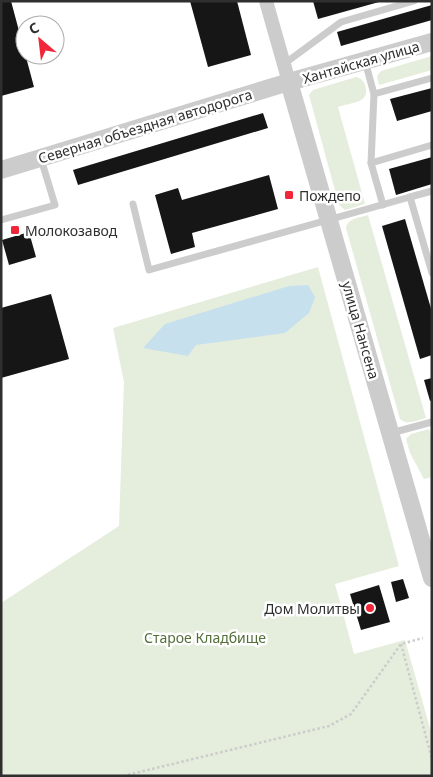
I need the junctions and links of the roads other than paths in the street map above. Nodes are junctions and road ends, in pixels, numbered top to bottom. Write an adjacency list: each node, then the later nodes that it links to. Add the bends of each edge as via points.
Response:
1 (266, 1): 5 (street)
2 (414, 1): 5 (lane, via 340,22)
3 (432, 42): 4 (street, Хантайская улица)
4 (365, 61): 7 (street, Хантайская улица); 8 (lane)
5 (284, 64): 7 (street)
6 (432, 78): 8 (lane)
7 (290, 82): 10 (street, Северная объездная автодорога); 18 (street, улица Нансена)
8 (374, 94): 11 (lane)
9 (432, 145): 11 (lane)
10 (41, 158): 12 (street, Северная объездная автодорога); 17 (lane, via 55,205)
11 (371, 163): 16 (lane)
12 (1, 170)
13 (432, 191): 14 (lane)
14 (410, 197): 16 (lane); 19 (lane)
15 (133, 204): 18 (lane, via 149,270)
16 (383, 205): 18 (lane)
17 (1, 220)
18 (329, 221): 21 (street, улица Нансена)
19 (432, 272)
20 (432, 422): 21 (lane)
21 (390, 434): 22 (street, улица Нансена)
22 (432, 578)

